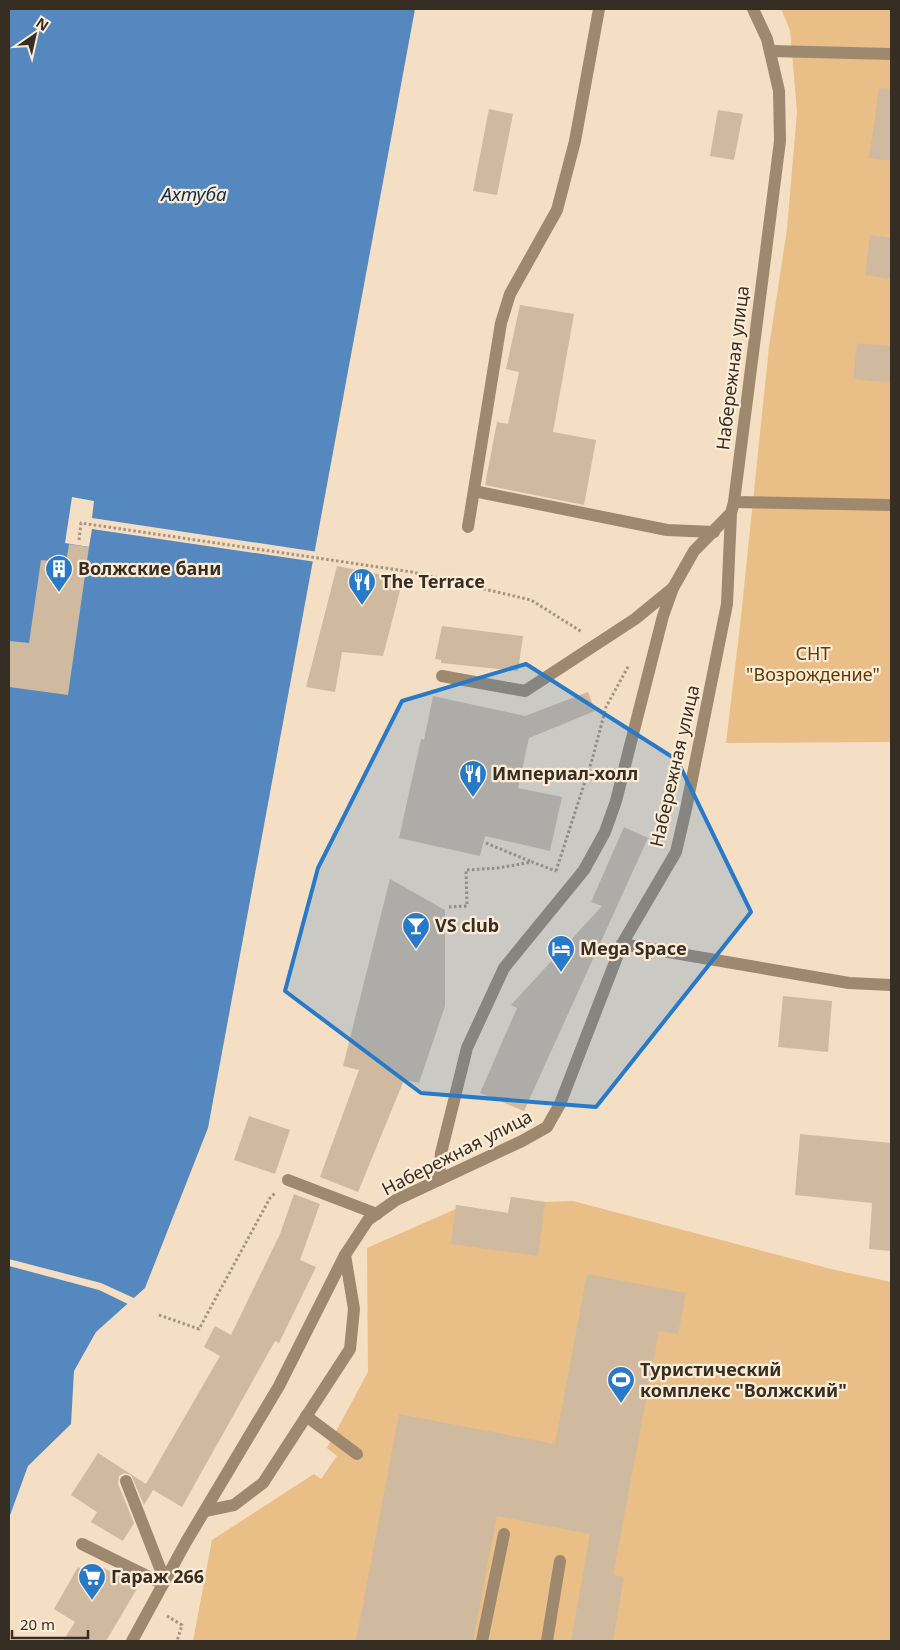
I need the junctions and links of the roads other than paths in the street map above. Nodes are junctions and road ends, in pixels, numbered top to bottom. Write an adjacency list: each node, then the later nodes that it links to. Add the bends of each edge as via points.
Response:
1 (599, 9): 5 (street, via 575,141 557,210 510,294 501,323)
2 (753, 9): 3 (street, Набережная улица)
3 (770, 51): 4 (street); 7 (street, Набережная улица, via 778,91 780,141)
4 (891, 54)
5 (474, 491): 8 (street); 9 (street, via 667,530)
6 (891, 505): 7 (street)
7 (732, 507): 9 (street); 12 (street, Набережная улица, via 727,604 676,852)
8 (468, 527)
9 (714, 532): 10 (street, via 694,551)
10 (673, 588): 11 (street, via 636,619 525,691); 15 (street, via 605,832 584,870 504,968 466,1048 441,1154)
11 (442, 676)
12 (622, 944): 13 (street, via 849,983); 15 (street, Набережная улица, via 560,1104 547,1127)
13 (891, 985)
14 (288, 1180): 16 (street)
15 (439, 1180): 16 (street, Набережная улица, via 396,1200)
16 (377, 1214): 17 (street, Набережная улица, via 368,1220)
17 (345, 1255): 18 (street, via 354,1309 350,1349); 21 (street, Набережная улица, via 279,1386)
18 (306, 1416): 19 (street); 21 (street, via 263,1483 234,1505)
19 (357, 1454)
20 (126, 1481): 25 (street)
21 (205, 1511): 25 (street, Набережная улица)
22 (504, 1534): 27 (street)
23 (82, 1544): 25 (street)
24 (560, 1561): 28 (street)
25 (164, 1582): 26 (street, Набережная улица)
26 (132, 1641)
27 (482, 1641)
28 (547, 1641)

